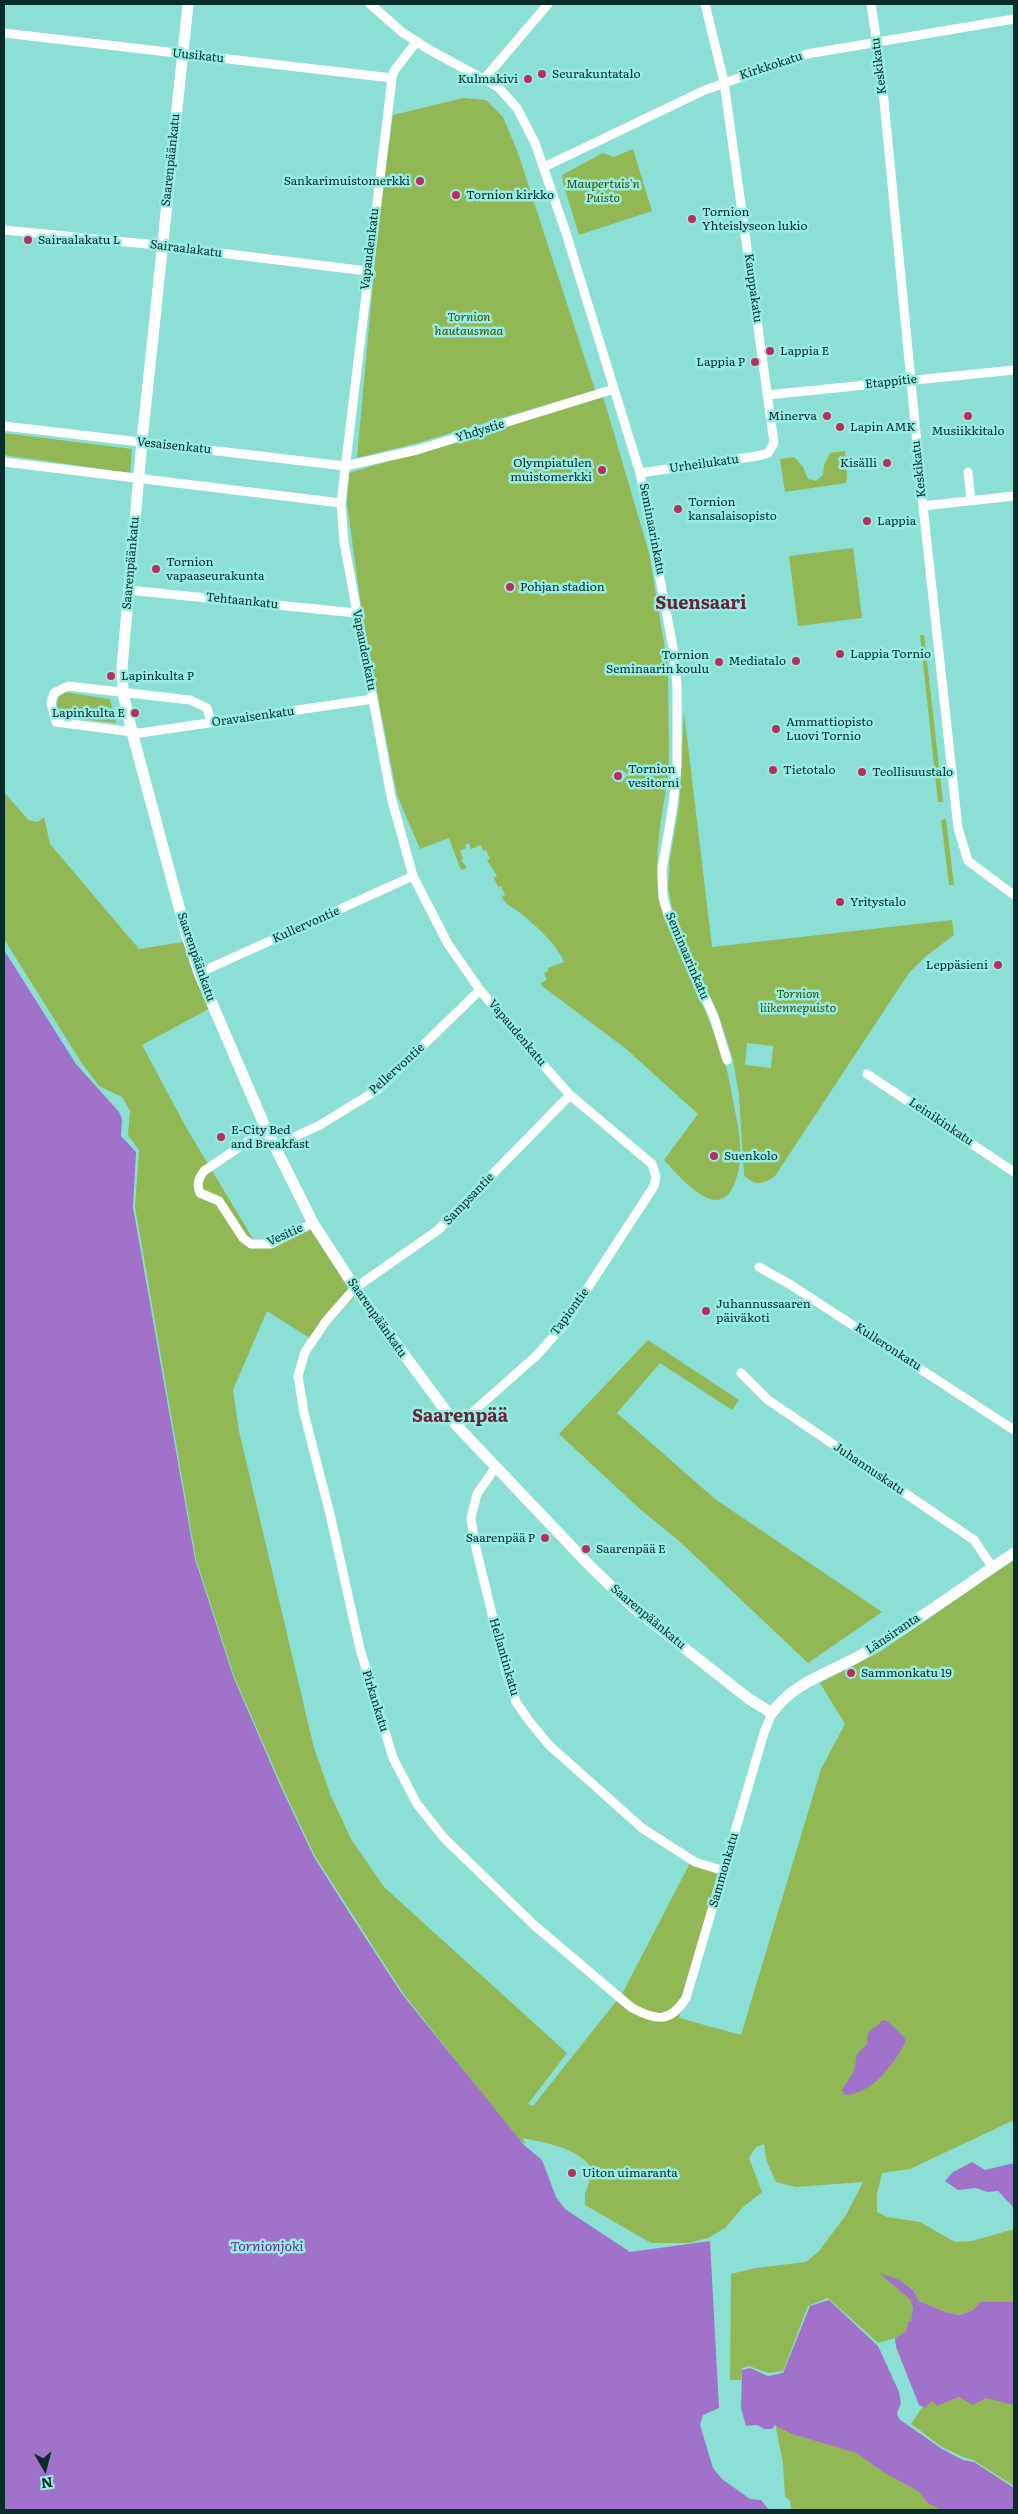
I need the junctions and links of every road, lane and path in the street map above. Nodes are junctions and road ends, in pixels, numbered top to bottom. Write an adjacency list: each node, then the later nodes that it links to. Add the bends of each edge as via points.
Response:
1 (188, 4): 10 (street, Saarenpäänkatu)
2 (370, 4): 8 (street, Seminaarinkatu)
3 (548, 4): 12 (street)
4 (705, 4): 13 (street, Kauppakatu)
5 (871, 4): 9 (street, Keskikatu)
6 (1014, 19): 9 (street, Kirkkokatu)
7 (4, 33): 10 (street, Uusikatu)
8 (417, 41): 11 (street, Vapaudenkatu, via 394,70); 12 (street, Seminaarinkatu)
9 (877, 42): 13 (street, Kirkkokatu, via 807,54); 19 (street, Keskikatu)
10 (182, 54): 11 (street, Uusikatu); 16 (street, Saarenpäänkatu)
11 (392, 78): 17 (street, Vapaudenkatu)
12 (485, 78): 14 (street, Seminaarinkatu, via 517,108)
13 (724, 82): 14 (street, Kirkkokatu); 21 (street, Kauppakatu)
14 (544, 167): 20 (street, Seminaarinkatu)
15 (4, 230): 16 (street, Sairaalakatu)
16 (162, 246): 17 (street, Sairaalakatu); 23 (street, Saarenpäänkatu)
17 (367, 271): 26 (street, Vapaudenkatu)
18 (1014, 370): 19 (street, Etappitie)
19 (910, 380): 21 (street, Etappitie); 33 (street, Keskikatu)
20 (614, 389): 26 (street, Yhdystie, via 417,450); 28 (street, Seminaarinkatu)
21 (767, 395): 24 (street, Kauppakatu, via 774,443)
22 (4, 426): 23 (street, Vesaisenkatu, via 127,442)
23 (142, 441): 26 (street, Vesaisenkatu); 29 (street, Saarenpäänkatu)
24 (768, 453): 28 (street, Urheilukatu)
25 (4, 462): 29 (street)
26 (345, 466): 32 (street, Vapaudenkatu)
27 (968, 472): 31 (street)
28 (640, 474): 44 (street, Seminaarinkatu, via 665,597 677,686 677,766 662,870 664,897 668,915 714,1017)
29 (139, 478): 32 (street); 34 (street, Saarenpäänkatu)
30 (1014, 496): 31 (street)
31 (971, 501): 33 (street)
32 (341, 504): 35 (street, Vapaudenkatu)
33 (923, 506): 41 (street, Keskikatu, via 958,828 968,861)
34 (128, 590): 35 (street, Tehtaankatu); 36 (street, Saarenpäänkatu)
35 (356, 613): 37 (street, Vapaudenkatu)
36 (123, 693): 38 (street, via 198,702 207,708); 39 (street, Saarenpäänkatu); 39 (street, Oravaisenkatu, via 63,687 54,693 52,714 56,722)
37 (373, 699): 38 (street, Oravaisenkatu); 40 (street, Vapaudenkatu, via 391,796)
38 (212, 722): 39 (street, Oravaisenkatu)
39 (132, 732): 42 (street, Saarenpäänkatu)
40 (413, 876): 42 (street, Kullervontie); 43 (street, Vapaudenkatu, via 448,944)
41 (1014, 895)
42 (199, 973): 47 (street, Saarenpäänkatu)
43 (480, 990): 46 (street, Vapaudenkatu); 48 (street, Pellervontie, via 377,1090 320,1125)
44 (727, 1060)
45 (867, 1074): 49 (street, Leinikinkatu)
46 (570, 1095): 50 (street, Vapaudenkatu, via 652,1164); 53 (street, Sampsantie, via 438,1230)
47 (266, 1129): 48 (street, Saarenpäänkatu); 51 (street, Vesitie, via 204,1170 199,1178 200,1193 219,1201 243,1238 251,1244 271,1244)
48 (275, 1146): 51 (street, Saarenpäänkatu)
49 (1014, 1172)
50 (656, 1177): 55 (street, Tapiontie, via 654,1186 563,1326 536,1356)
51 (313, 1223): 53 (street, Saarenpäänkatu)
52 (759, 1267): 56 (street, Kulleronkatu)
53 (355, 1288): 55 (street, Saarenpäänkatu); 62 (street, Pirkankatu, via 304,1352 298,1376 360,1649 393,1758 418,1804 444,1838 534,1925 632,2008 647,2016)
54 (741, 1373): 59 (street, Juhannuskatu, via 768,1400 974,1540)
55 (457, 1426): 57 (street, Saarenpäänkatu)
56 (1014, 1430)
57 (495, 1468): 60 (street, Saarenpäänkatu, via 636,1610 749,1699); 61 (street, Hellantinkatu, via 477,1494 471,1518 494,1626 516,1702 549,1745 642,1828 695,1862)
58 (1014, 1553): 59 (street, Länsiranta)
59 (993, 1568): 60 (street, Länsiranta, via 860,1656 804,1683 780,1701)
60 (772, 1713): 61 (street, Sammonkatu)
61 (724, 1871): 62 (street, Sammonkatu, via 686,1998 677,2012)
62 (663, 2017)

